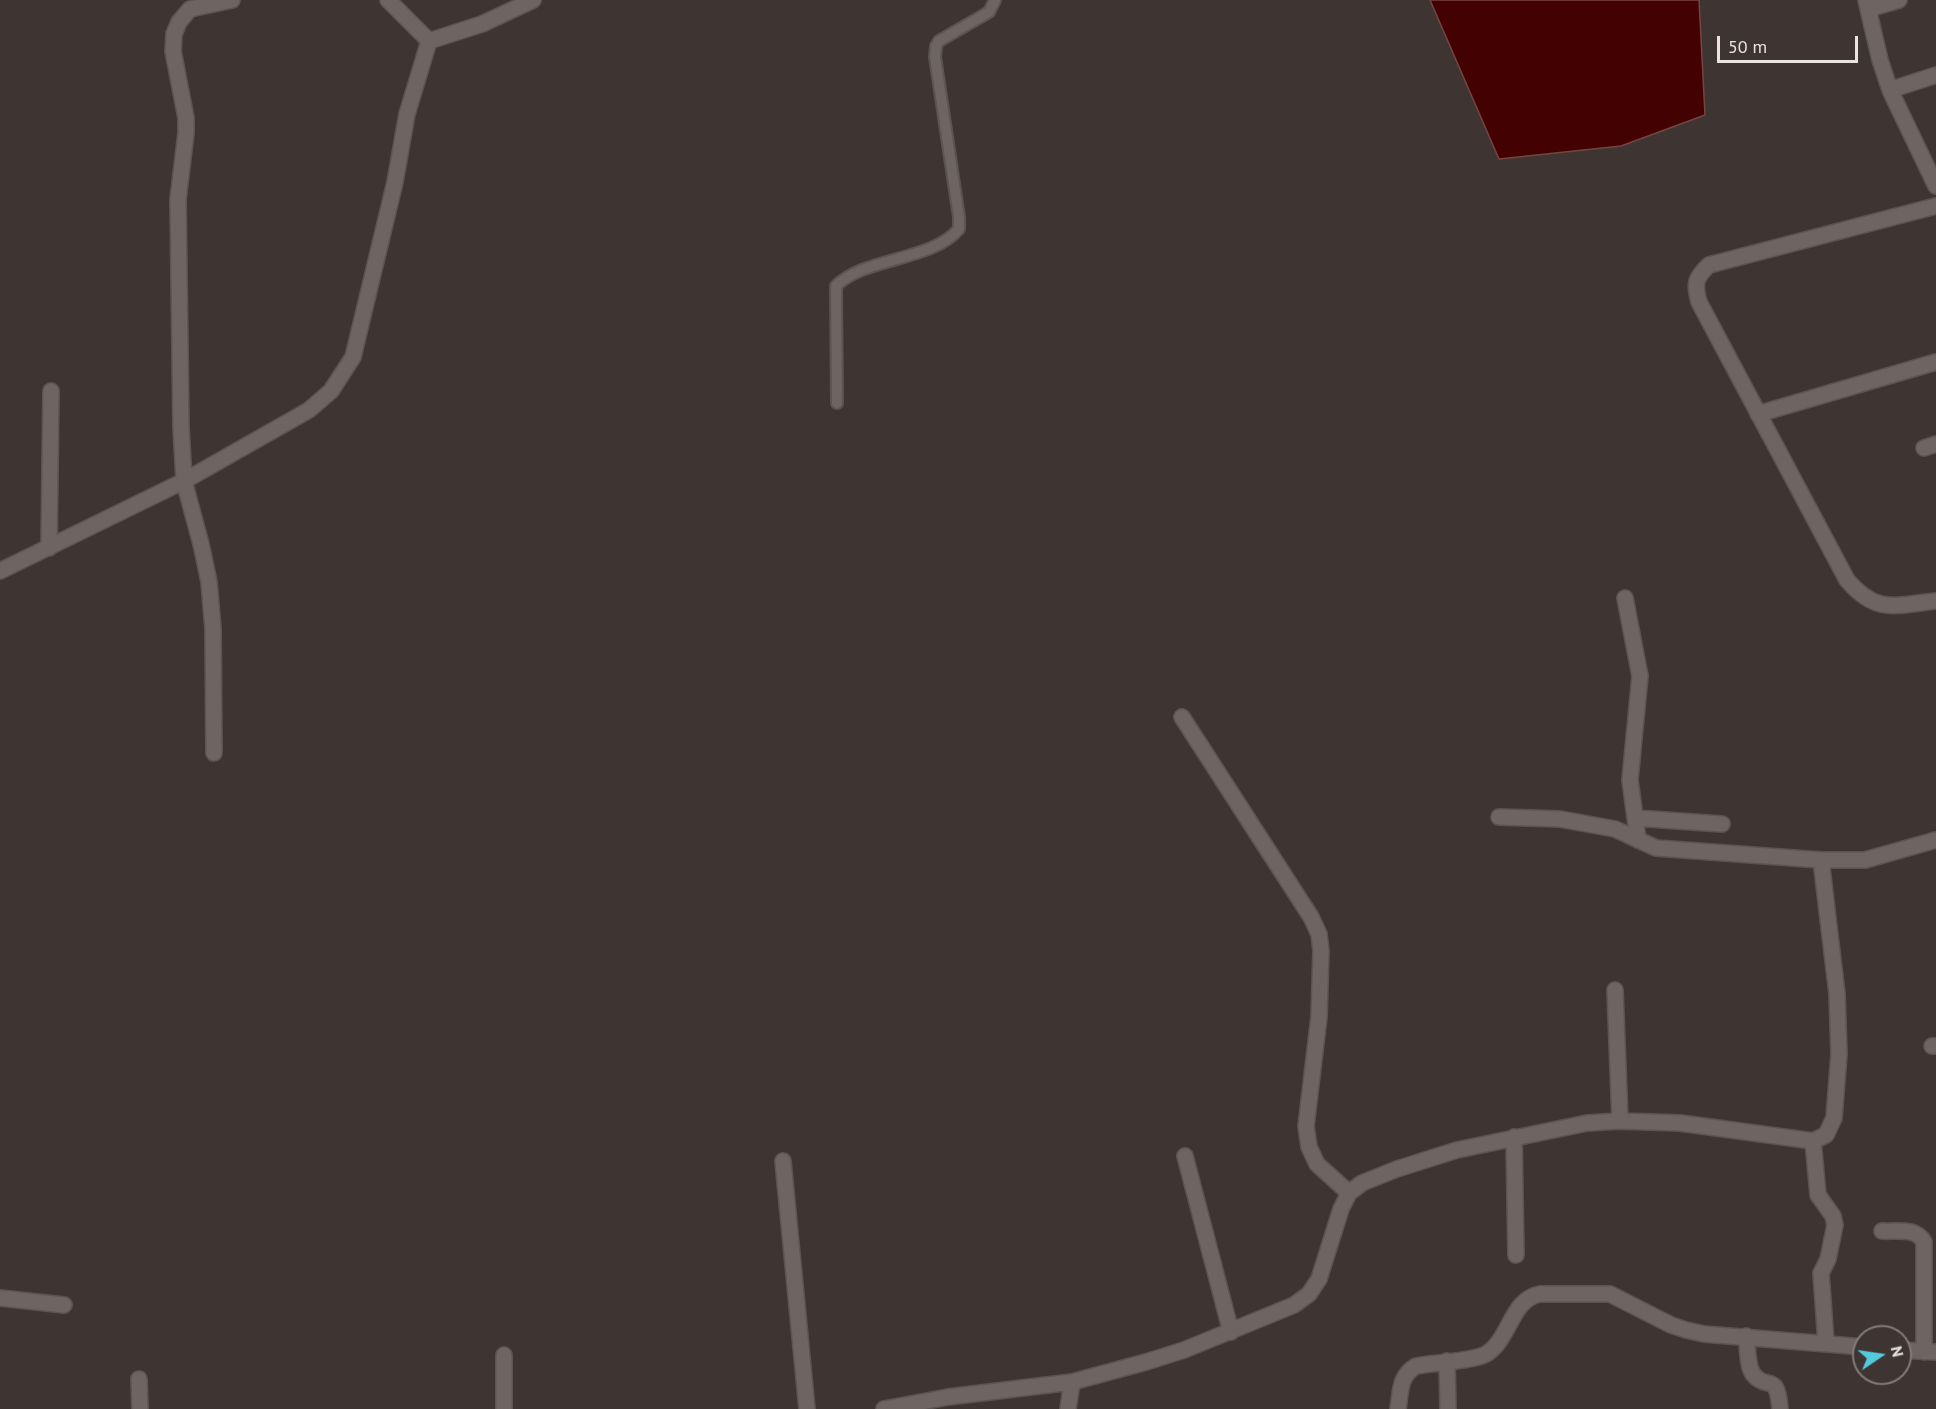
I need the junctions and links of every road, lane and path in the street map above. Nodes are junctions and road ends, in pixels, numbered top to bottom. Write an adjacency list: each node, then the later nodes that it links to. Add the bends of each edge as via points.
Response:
1 (232, 0): 16 (street, via 189,9 174,34 173,51 186,125 178,199)
2 (388, 0): 7 (street)
3 (533, 0): 7 (street, via 482,24)
4 (995, 0): 14 (lane, via 989,12 936,46 959,229 944,243 852,275 836,286)
5 (1899, 0): 6 (street)
6 (1867, 4): 9 (street)
7 (429, 41): 16 (street, via 407,114 395,182 353,357 343,375 309,410)
8 (1936, 75): 9 (street)
9 (1890, 90): 10 (street)
10 (1936, 186)
11 (1936, 206): 15 (street, via 1709,265 1700,273 1695,287 1699,302)
12 (1936, 362): 15 (street)
13 (51, 391): 17 (street)
14 (837, 403)
15 (1758, 414): 20 (street, via 1847,580 1858,593 1874,603 1889,606)
16 (184, 481): 17 (street); 22 (street, via 209,582)
17 (49, 548): 18 (street)
18 (0, 571)
19 (1625, 598): 24 (street, via 1640,676 1630,769)
20 (1936, 601)
21 (1182, 717): 35 (street, via 1319,934 1319,1017 1306,1126 1317,1164)
22 (214, 753)
23 (1499, 817): 26 (street, via 1560,819 1615,829)
24 (1635, 818): 25 (street); 26 (street)
25 (1722, 824)
26 (1638, 840): 28 (street, via 1656,848)
27 (1936, 840): 28 (street, via 1865,860)
28 (1821, 860): 32 (street, via 1837,994 1839,1054 1834,1118 1826,1135)
29 (1615, 990): 30 (street)
30 (1620, 1121): 31 (street); 32 (street, via 1680,1123)
31 (1514, 1137): 35 (street, via 1397,1169 1362,1183); 37 (street)
32 (1813, 1141): 42 (street, via 1818,1195 1835,1225 1821,1273)
33 (1185, 1156): 40 (street)
34 (783, 1161): 52 (street)
35 (1349, 1193): 40 (street, via 1319,1280 1309,1294 1294,1305)
36 (1882, 1231): 45 (street, via 1913,1232 1924,1242)
37 (1516, 1255)
38 (0, 1298): 39 (street)
39 (64, 1305)
40 (1231, 1332): 49 (street, via 1146,1362)
41 (1746, 1336): 42 (street); 47 (street, via 1686,1330 1610,1294 1540,1294 1524,1301 1493,1350 1472,1359); 57 (street, via 1751,1370 1758,1379 1778,1389)
42 (1826, 1343): 43 (street)
43 (1852, 1346)
44 (1912, 1351): 45 (street)
45 (1930, 1352)
46 (504, 1355): 51 (street)
47 (1447, 1361): 55 (street, via 1407,1371); 56 (street)
48 (139, 1379): 50 (street)
49 (1072, 1382): 53 (street); 54 (street)
50 (140, 1409)
51 (504, 1409)
52 (807, 1409)
53 (884, 1409)
54 (1068, 1409)
55 (1398, 1409)
56 (1448, 1409)
57 (1780, 1409)

